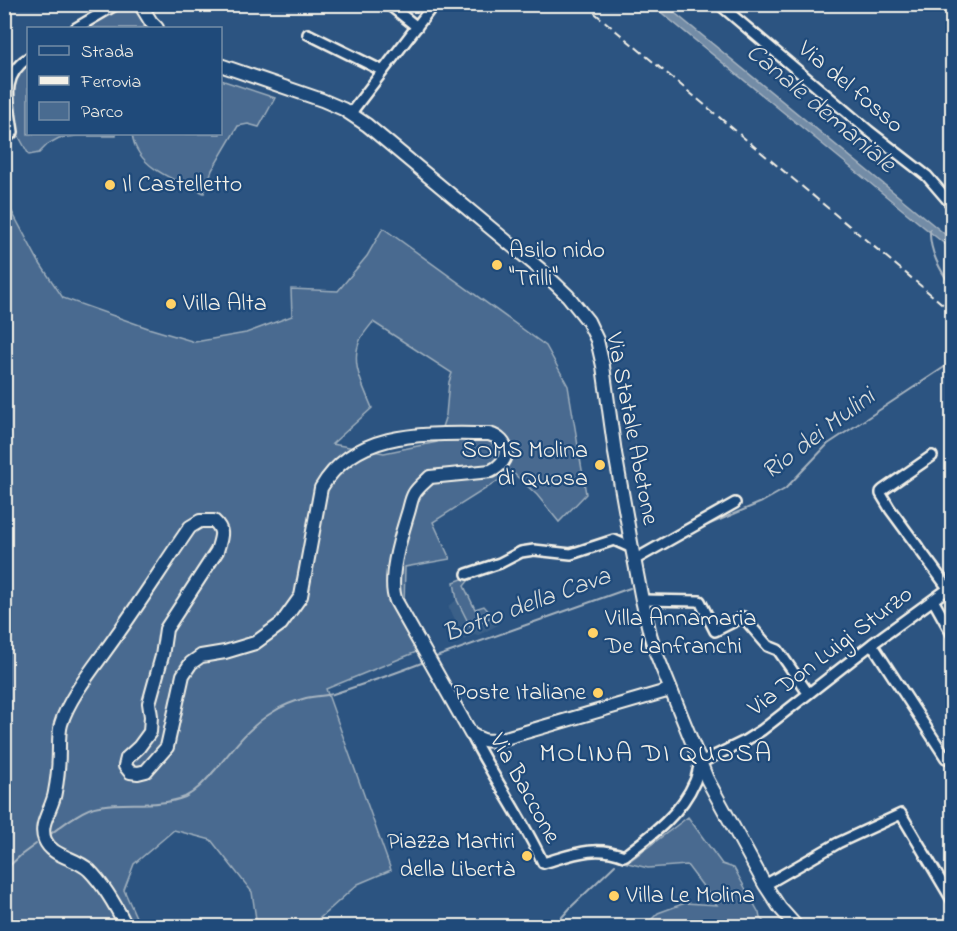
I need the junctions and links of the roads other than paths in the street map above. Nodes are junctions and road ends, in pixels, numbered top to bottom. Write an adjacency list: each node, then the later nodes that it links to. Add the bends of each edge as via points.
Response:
1 (117, 4): 6 (street)
2 (140, 4): 7 (street)
3 (388, 4): 8 (street)
4 (434, 4): 8 (street)
5 (719, 4): 15 (street, Via del fosso, via 927,176)
6 (78, 27)
7 (156, 27)
8 (417, 27): 12 (street)
9 (308, 34): 12 (street)
10 (27, 59): 14 (street, via 12,72 8,82 13,132)
11 (222, 66): 13 (street, Via Statale Abetone, via 322,100)
12 (383, 70): 13 (street)
13 (350, 114): 18 (street, Via Statale Abetone, via 523,254 568,296 588,321 603,366)
14 (4, 141)
15 (952, 205)
16 (932, 456): 20 (street, via 881,493)
17 (735, 503): 18 (street)
18 (633, 554): 19 (street, via 614,540 571,554 521,552); 21 (street, Via Statale Abetone)
19 (467, 574)
20 (950, 587): 22 (street, Via Don Luigi Sturzo)
21 (642, 600): 25 (street, Via Statale Abetone); 26 (street, via 700,601 715,632 744,617 768,646 778,651)
22 (933, 600): 23 (street); 24 (street, Via Don Luigi Sturzo)
23 (952, 634)
24 (872, 644): 26 (street, Via Don Luigi Sturzo); 28 (street)
25 (670, 690): 27 (street, via 498,740 482,740); 29 (street, Via Statale Abetone)
26 (808, 693): 29 (street, Via Don Luigi Sturzo, via 752,737)
27 (471, 734): 29 (street, Via Baccone, via 543,863 586,850 624,856 670,818 695,781); 32 (street, via 396,601 395,561 414,494 430,477 500,467 506,454 497,436 397,437 376,443 337,466 321,488 301,596 281,624 255,643 201,656 191,663 183,675 167,747 146,771 130,772 125,766 127,758 150,732 149,703 166,629 217,551 222,536 214,521 200,520 190,527 70,702 60,726 55,795 44,836 53,851 89,870)
28 (946, 758)
29 (700, 763): 30 (street, Via Statale Abetone)
30 (765, 885): 31 (street, via 838,843 901,814); 33 (street, Via Statale Abetone)
31 (952, 900)
32 (126, 927)
33 (796, 927)

